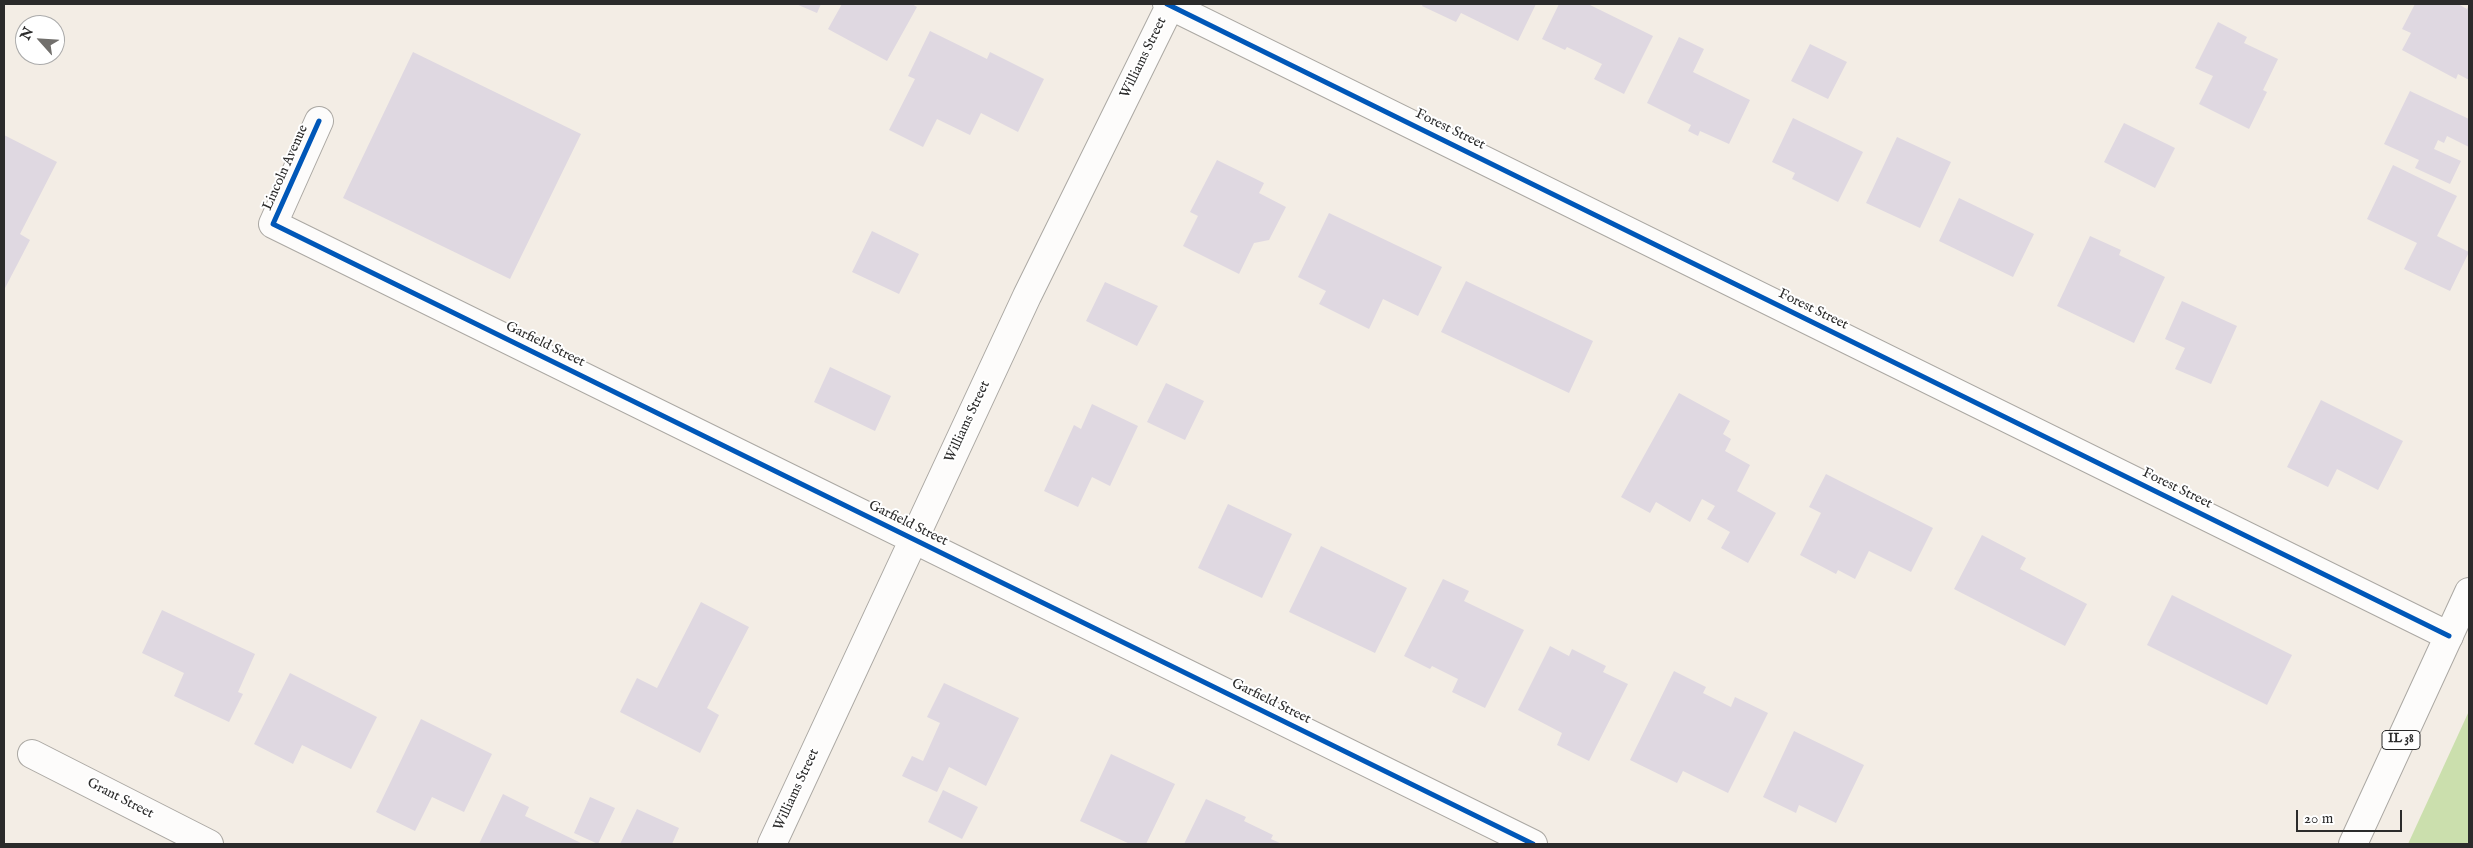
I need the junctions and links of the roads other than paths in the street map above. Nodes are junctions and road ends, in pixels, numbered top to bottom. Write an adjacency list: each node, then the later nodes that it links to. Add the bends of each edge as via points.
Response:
1 (1169, 4): 4 (street, Williams Street); 6 (street, Forest Street)
2 (319, 121): 3 (street, Lincoln Avenue)
3 (273, 224): 4 (street, Garfield Street)
4 (913, 539): 9 (street, Williams Street); 10 (street, Garfield Street)
5 (2469, 592): 6 (street, IL 38)
6 (2450, 636): 11 (street, IL 38)
7 (32, 754): 8 (street, Grant Street)
8 (209, 844)
9 (772, 844)
10 (1533, 844)
11 (2353, 844)

